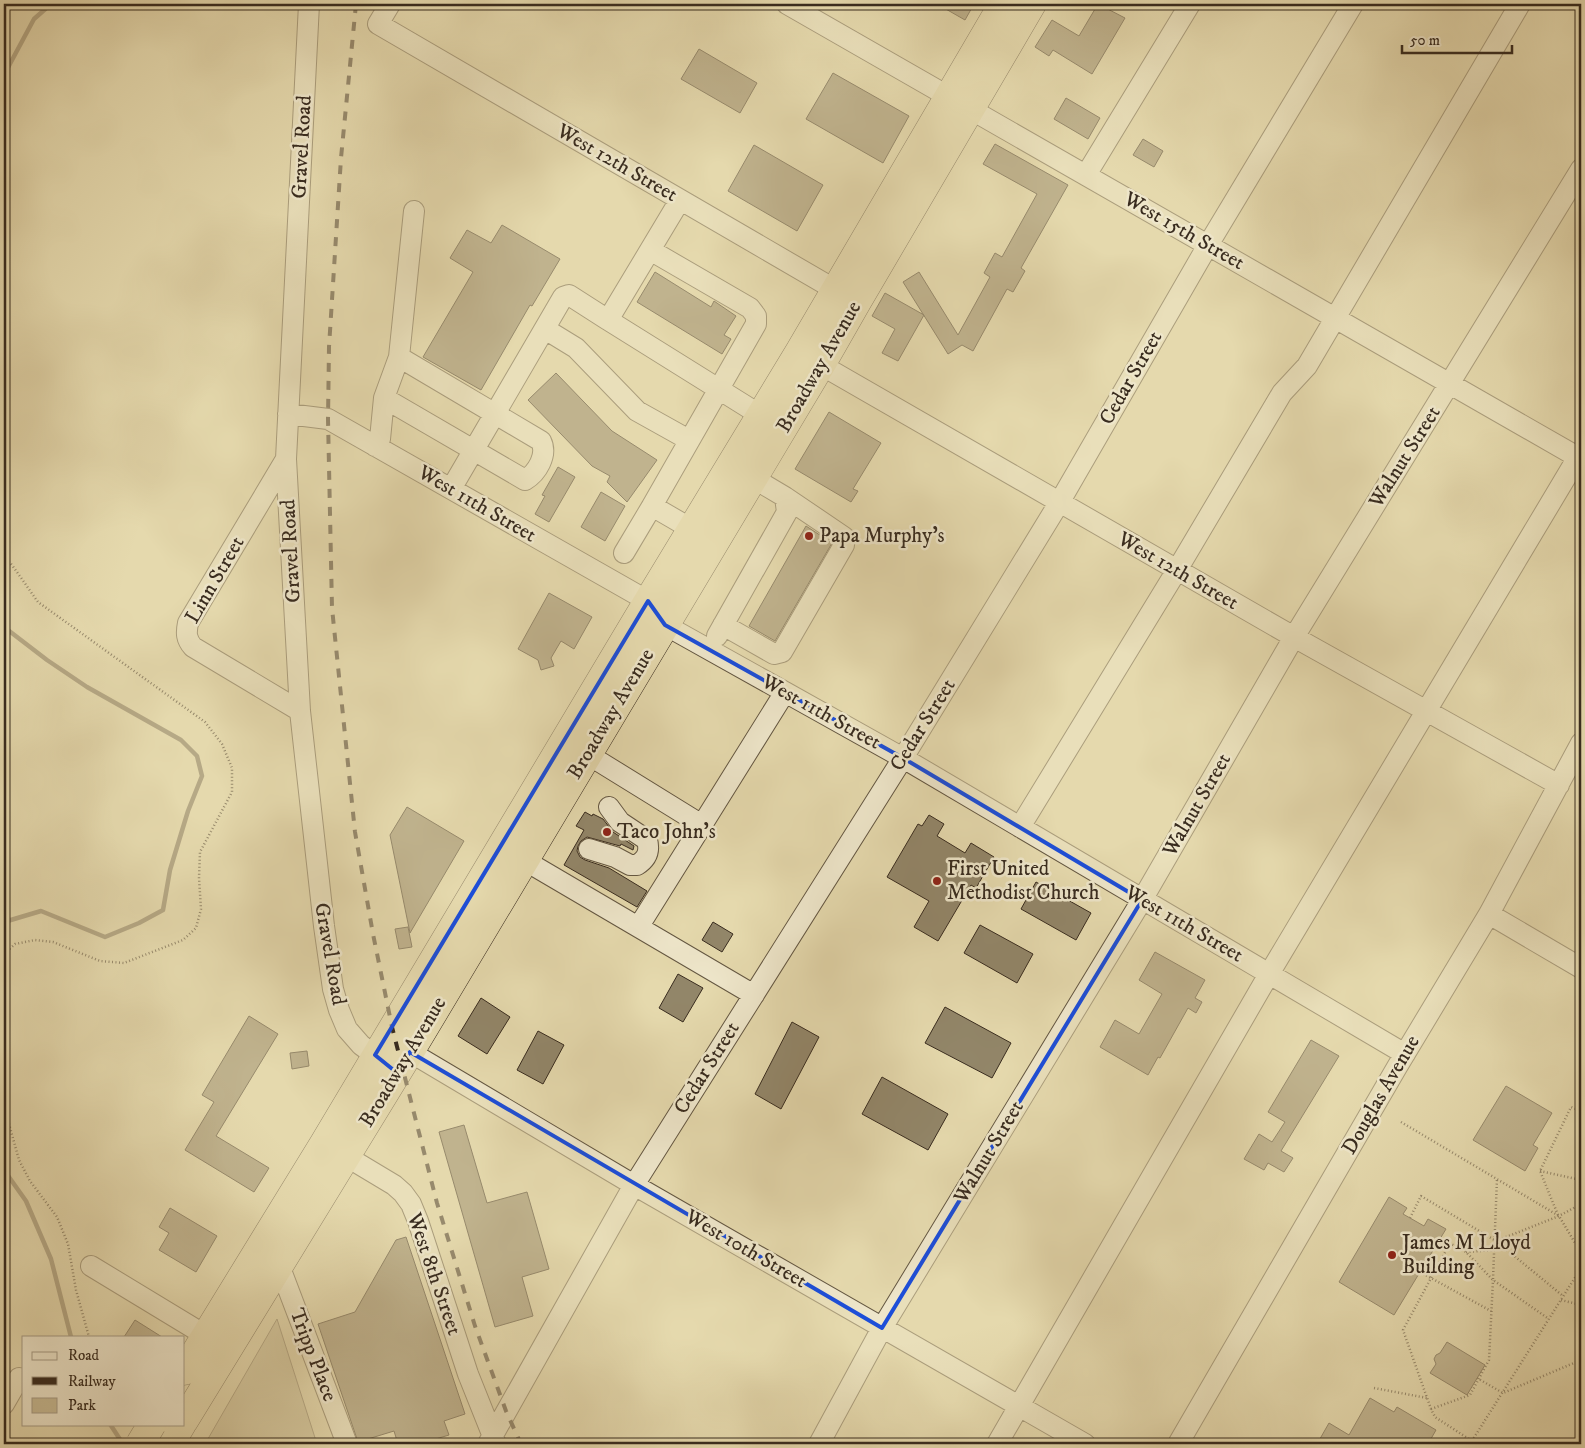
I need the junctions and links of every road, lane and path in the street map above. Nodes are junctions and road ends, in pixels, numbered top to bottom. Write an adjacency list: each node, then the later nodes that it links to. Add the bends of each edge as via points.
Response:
1 (309, 4): 25 (street, Gravel Road)
2 (390, 4): 12 (street, West 12th Street, via 378,24)
3 (787, 4): 9 (street, West 15th Street)
4 (1003, 4): 9 (highway, Broadway Avenue)
5 (1032, 4): 9 (highway, Broadway Avenue)
6 (1190, 4): 11 (street)
7 (1353, 4): 14 (street, Cedar Street)
8 (1520, 4): 17 (street)
9 (959, 102): 11 (street, West 15th Street); 16 (highway, Broadway Avenue)
10 (1581, 169): 22 (street, Walnut Street)
11 (1086, 175): 14 (street, West 15th Street)
12 (680, 200): 15 (street); 16 (street, West 12th Street)
13 (414, 211): 20 (street)
14 (1208, 245): 17 (street, West 15th Street); 36 (street, Cedar Street)
15 (650, 250): 18 (street); 23 (street, via 750,308 756,316 756,324)
16 (846, 296): 21 (highway, Broadway Avenue)
17 (1336, 318): 22 (street, West 15th Street); 42 (street, via 1307,366 1282,393)
18 (608, 320): 19 (street, via 569,295 563,297); 23 (street)
19 (545, 330): 26 (street); 28 (street, via 576,348 638,411)
20 (399, 357): 24 (street); 26 (street)
21 (810, 359): 27 (highway, Broadway Avenue); 36 (street, West 12th Street)
22 (1450, 384): 31 (street, West 15th Street); 46 (street, Walnut Street)
23 (718, 388): 27 (street); 28 (street)
24 (384, 398): 29 (street, via 380,439); 30 (street)
25 (288, 414): 29 (street, West 11th Street, via 328,419); 32 (street, Gravel Road)
26 (495, 414): 30 (street); 30 (street, via 541,442 544,454 532,476 525,480)
27 (772, 422): 33 (highway, Broadway Avenue)
28 (689, 440): 37 (street)
29 (375, 446): 34 (street, West 11th Street)
30 (474, 451): 34 (street)
31 (1580, 456): 49 (street)
32 (286, 459): 50 (street, Gravel Road); 50 (street, Linn Street, via 188,623 186,632 193,647)
33 (742, 472): 35 (street); 38 (highway, Broadway Avenue); 39 (highway, Broadway Avenue)
34 (452, 489): 43 (street, West 11th Street)
35 (785, 497): 45 (street, via 787,512); 45 (street, via 844,536 844,546 782,652 774,654)
36 (1059, 503): 42 (street, West 12th Street); 53 (street, Cedar Street)
37 (652, 506): 38 (street); 40 (street)
38 (692, 529): 39 (street); 43 (highway, Broadway Avenue)
39 (715, 542): 44 (highway, Broadway Avenue)
40 (624, 553)
41 (4, 556): 63 (path, via 38,602 205,722 222,744 232,768 232,792 200,852 201,909 196,928 183,940 124,963 100,961 53,942 35,940 15,944)
42 (1177, 570): 46 (street, West 12th Street); 57 (street)
43 (648, 601): 44 (street, West 11th Street); 68 (highway, Broadway Avenue)
44 (665, 625): 47 (street, West 11th Street); 52 (highway, Broadway Avenue)
45 (723, 625): 47 (street)
46 (1294, 637): 49 (street, West 12th Street); 60 (street, Walnut Street)
47 (710, 650): 48 (street, West 11th Street)
48 (784, 692): 53 (street, West 11th Street); 56 (street)
49 (1427, 711): 54 (street, West 12th Street); 65 (street)
50 (300, 712): 68 (street, Gravel Road, via 333,990 347,1029)
51 (1581, 743): 54 (street, Douglas Avenue)
52 (588, 754): 56 (street); 59 (highway, Broadway Avenue)
53 (903, 758): 57 (street, West 11th Street); 66 (street, Cedar Street)
54 (1559, 784): 61 (street, Douglas Avenue)
55 (609, 807): 58 (street, via 620,822 647,840 648,855 637,865 630,865)
56 (702, 824): 62 (street)
57 (1020, 827): 60 (street, West 11th Street)
58 (589, 849)
59 (524, 860): 62 (street); 69 (highway, Broadway Avenue)
60 (1142, 900): 65 (street, West 11th Street); 98 (street, Walnut Street)
61 (1489, 914): 64 (street); 67 (street, Douglas Avenue)
62 (639, 926): 66 (street)
63 (4, 954)
64 (1581, 968)
65 (1269, 974): 67 (street, West 11th Street); 110 (street)
66 (754, 994): 77 (street, Cedar Street)
67 (1405, 1054): 121 (street, Douglas Avenue)
68 (375, 1055): 69 (street, Gravel Road); 73 (highway, Broadway Avenue)
69 (403, 1062): 73 (highway, Broadway Avenue); 77 (street, West 10th Street)
70 (4, 1096): 100 (path, via 20,1160 30,1181 57,1217 68,1244)
71 (1581, 1111): 74 (path, via 1572,1107)
72 (1401, 1122): 75 (path)
73 (334, 1150): 87 (highway, Broadway Avenue); 99 (highway, Broadway Avenue); 114 (street, West 8th Street, via 394,1185 411,1204)
74 (1540, 1171): 76 (path); 79 (path)
75 (1497, 1179): 79 (path); 82 (path)
76 (1581, 1180)
77 (634, 1184): 98 (street, West 10th Street); 114 (street, Cedar Street)
78 (1581, 1204): 79 (path)
79 (1559, 1216): 82 (path); 86 (path)
80 (1410, 1218): 82 (path, via 1421,1196)
81 (1440, 1238): 83 (path)
82 (1496, 1241): 84 (path); 93 (path)
83 (1450, 1244): 85 (path); 91 (path)
84 (1495, 1250): 85 (path); 92 (path)
85 (1466, 1252): 92 (path)
86 (1581, 1253)
87 (279, 1265): 101 (highway, Broadway Avenue); 117 (street, Tripp Place)
88 (91, 1266): 99 (street)
89 (1581, 1268): 93 (path)
90 (1420, 1272): 91 (path)
91 (1430, 1279): 96 (path); 108 (path, via 1403,1330)
92 (1493, 1280): 96 (path); 97 (path)
93 (1563, 1296): 94 (path)
94 (1561, 1300): 95 (path); 97 (path)
95 (1581, 1306)
96 (1491, 1311): 105 (path, via 1489,1360)
97 (1549, 1319): 107 (path)
98 (882, 1328): 110 (street, West 10th Street); 118 (street, Walnut Street)
99 (205, 1335): 101 (street); 103 (highway, Broadway Avenue)
100 (89, 1336)
101 (228, 1349): 112 (highway, Broadway Avenue)
102 (1581, 1360): 107 (path)
103 (185, 1369)
104 (19, 1378): 109 (street)
105 (1478, 1379): 107 (path); 111 (path, via 1470,1395)
106 (1374, 1388): 108 (path)
107 (1503, 1393): 115 (path)
108 (1427, 1398): 111 (path)
109 (4, 1404)
110 (1019, 1406): 119 (street); 120 (street, West 10th Street)
111 (1431, 1409): 115 (path, via 1435,1417)
112 (185, 1412)
113 (172, 1431): 116 (highway, Broadway Avenue, bridge)
114 (492, 1442)
115 (1471, 1443)
116 (140, 1444)
117 (347, 1444)
118 (819, 1444)
119 (997, 1444)
120 (1085, 1444)
121 (1178, 1444)

